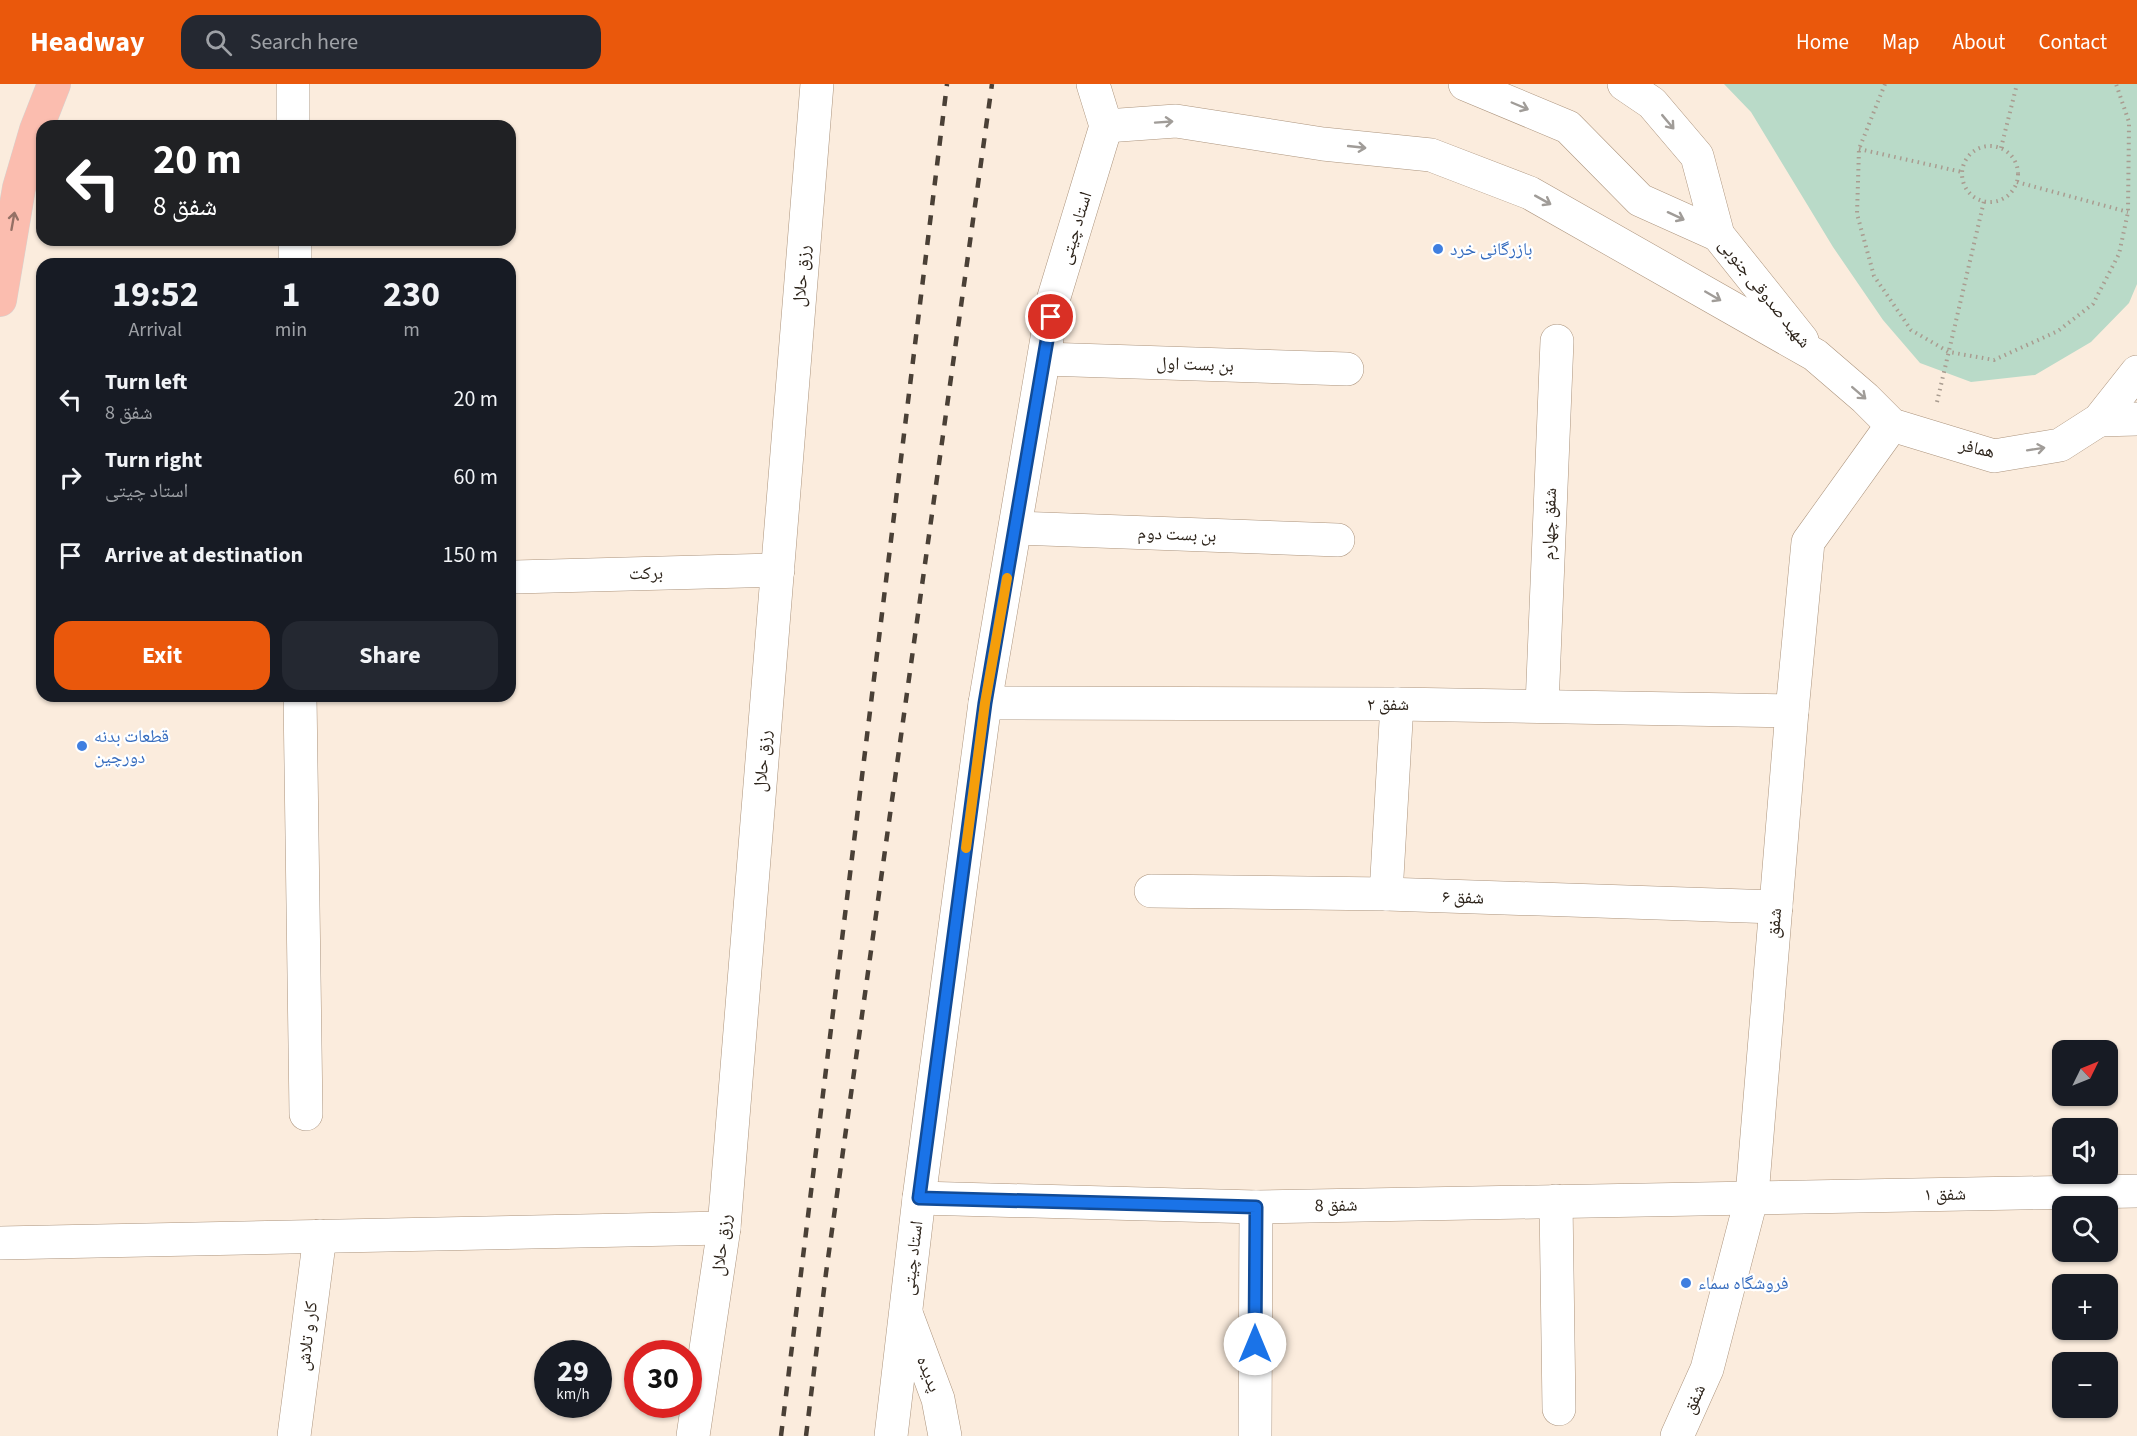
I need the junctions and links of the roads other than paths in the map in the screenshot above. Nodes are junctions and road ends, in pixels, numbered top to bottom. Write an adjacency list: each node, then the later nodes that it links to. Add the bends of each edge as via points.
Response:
1 (54, 84): 7 (main road, one-way to 1)
2 (293, 84): 8 (street)
3 (817, 84): 23 (street, رزق حلال)
4 (1093, 84): 9 (street)
5 (1466, 84): 11 (street, one-way to 11, via 1568,127 1640,200)
6 (1624, 84): 11 (street, شهید صدوقی جنوبی, one-way to 11, via 1652,103 1697,156)
7 (40, 120)
8 (293, 120)
9 (1106, 126): 14 (street, one-way to 14, via 1176,121 1323,144 1431,155 1530,193); 15 (street, استاد چیتی, via 1054,297)
10 (36, 130): 12 (main road, one-way to 10, via 19,188)
11 (1718, 235): 14 (street, شهید صدوقی جنوبی)
12 (0, 300)
13 (1557, 342): 28 (street, شفق چهارم)
14 (1815, 355): 20 (street, همافر, one-way to 20)
15 (1044, 359): 16 (street, بن بست اول); 21 (street, استاد چیتی)
16 (1347, 369)
17 (2137, 372): 19 (street, همافر)
18 (2137, 419): 19 (street)
19 (2099, 420): 20 (street, همافر, one-way to 19, via 1994,456 2060,445)
20 (1892, 425): 29 (street, شفق, via 1808,542)
21 (1016, 528): 22 (street, بن بست دوم); 26 (street, استاد چیتی)
22 (1338, 540)
23 (778, 570): 24 (street, برکت); 39 (street, رزق حلال)
24 (516, 577)
25 (300, 702): 33 (street)
26 (985, 703): 27 (street, شفق ۲); 36 (street, استاد چیتی)
27 (1396, 704): 28 (street, شفق ۲); 31 (street)
28 (1542, 706): 29 (street, شفق ۲)
29 (1792, 711): 32 (street, شفق)
30 (1151, 891): 31 (street, شفق ۶)
31 (1386, 894): 32 (street, شفق ۶)
32 (1776, 907): 35 (street, شفق)
33 (306, 1114)
34 (2137, 1191): 35 (street, شفق ۱)
35 (1752, 1196): 37 (street, شفق 8); 49 (street, شفق, via 1707,1369)
36 (919, 1198): 38 (street, شفق 8); 42 (street, استاد چیتی)
37 (1556, 1201): 38 (street, شفق 8); 43 (street)
38 (1256, 1207): 48 (street)
39 (724, 1228): 40 (street); 45 (street, رزق حلال)
40 (320, 1236): 41 (street); 44 (street, کار و تلاش)
41 (0, 1243)
42 (906, 1313): 46 (street, استاد چیتی); 47 (street, پدیده, via 938,1399)
43 (1559, 1409)
44 (294, 1436)
45 (693, 1436)
46 (891, 1436)
47 (945, 1436)
48 (1255, 1436)
49 (1677, 1436)

